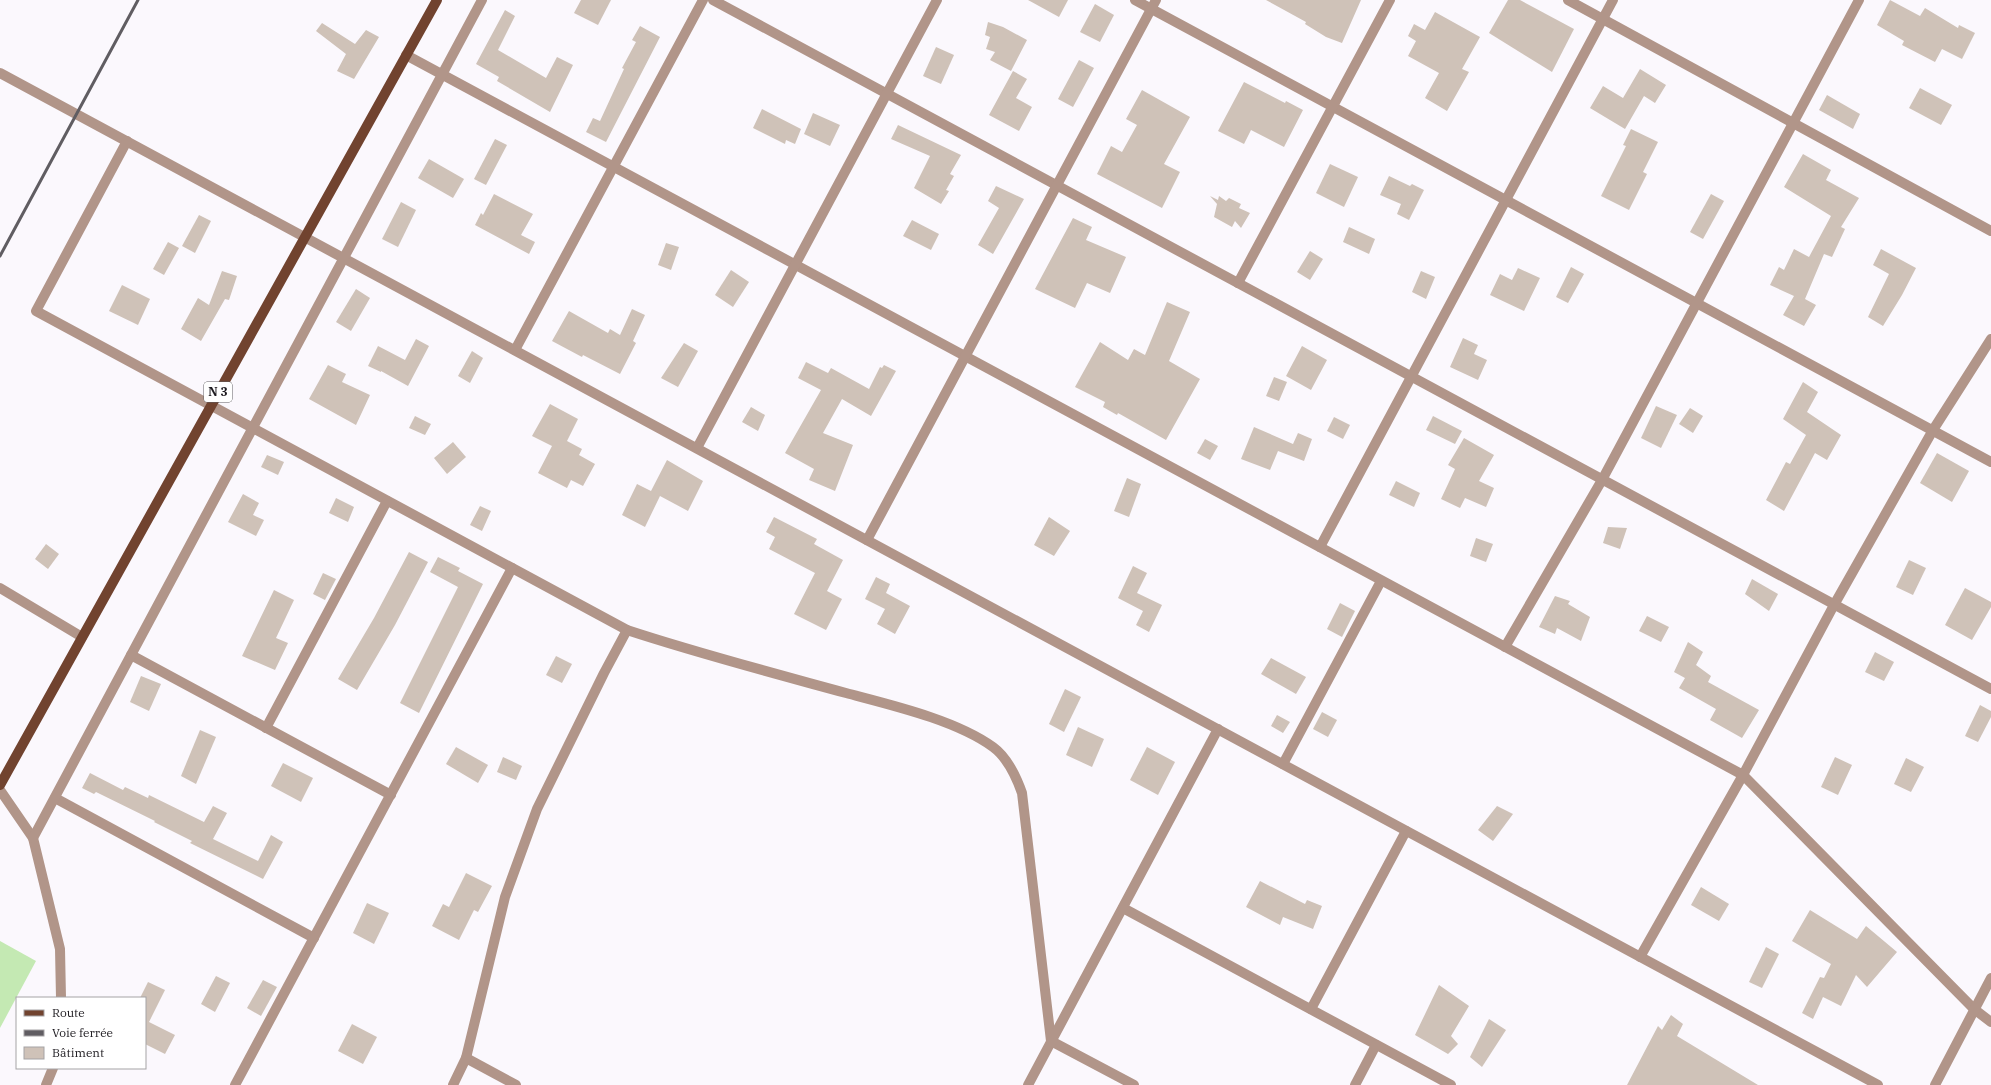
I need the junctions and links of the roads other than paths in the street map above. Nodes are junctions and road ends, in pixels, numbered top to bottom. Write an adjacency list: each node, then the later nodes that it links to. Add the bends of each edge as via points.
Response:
1 (436, 0): 13 (main road, N 3)
2 (482, 0): 15 (street)
3 (703, 0): 20 (street)
4 (713, 0): 16 (street)
5 (937, 0): 16 (street)
6 (1135, 0): 11 (street)
7 (1390, 0): 17 (street)
8 (1568, 0): 12 (street)
9 (1613, 0): 12 (street)
10 (1859, 0): 18 (street)
11 (1154, 4): 17 (street); 21 (street)
12 (1603, 19): 18 (street); 22 (street)
13 (406, 55): 15 (street); 24 (main road, N 3)
14 (0, 72): 19 (street)
15 (442, 74): 20 (street); 25 (street)
16 (886, 94): 21 (street); 26 (street)
17 (1333, 107): 22 (street); 27 (street)
18 (1794, 122): 23 (street); 28 (street)
19 (127, 141): 24 (street); 33 (street, via 36,312)
20 (614, 166): 26 (street); 30 (street)
21 (1057, 186): 27 (street); 31 (street)
22 (1506, 200): 28 (street); 32 (street)
23 (1991, 231)
24 (305, 237): 25 (street); 33 (main road, N 3)
25 (344, 258): 30 (street); 34 (street)
26 (795, 264): 31 (street); 36 (street)
27 (1238, 284): 32 (street)
28 (1697, 303): 35 (street); 38 (street)
29 (1991, 339): 35 (street)
30 (515, 350): 36 (street)
31 (966, 356): 40 (street); 41 (street)
32 (1411, 377): 38 (street); 41 (street)
33 (211, 406): 34 (street); 47 (main road, N 3)
34 (252, 428): 39 (street); 49 (street)
35 (1933, 430): 37 (street); 45 (street)
36 (696, 448): 40 (street)
37 (1991, 462)
38 (1602, 480): 45 (street); 48 (street)
39 (387, 501): 42 (street); 51 (street)
40 (867, 540): 52 (street)
41 (1320, 547): 43 (street)
42 (512, 568): 46 (street); 57 (street)
43 (1381, 580): 48 (street); 53 (street)
44 (0, 588): 47 (street)
45 (1834, 605): 50 (street); 54 (street)
46 (628, 630): 69 (street, via 674,646 910,710 971,733 995,748 1015,773 1022,793); 71 (street, via 604,673 538,809 505,897)
47 (82, 637): 55 (main road, N 3)
48 (1505, 647): 54 (street)
49 (131, 655): 51 (street); 58 (street)
50 (1991, 689)
51 (266, 728): 57 (street)
52 (1218, 729): 53 (street); 61 (street)
53 (1283, 764): 59 (street)
54 (1743, 775): 63 (street); 67 (street)
55 (0, 785)
56 (0, 790): 60 (street)
57 (391, 795): 62 (street)
58 (55, 798): 60 (street); 62 (street)
59 (1406, 831): 63 (street); 66 (street)
60 (33, 838): 65 (street, via 60,949)
61 (1123, 908): 66 (street); 69 (street)
62 (314, 938): 74 (street)
63 (1640, 957): 81 (street)
64 (1991, 978): 67 (street)
65 (61, 997)
66 (1311, 1009): 70 (street)
67 (1974, 1009): 68 (street); 82 (street)
68 (1991, 1022)
69 (1051, 1041): 77 (street); 78 (street)
70 (1376, 1045): 79 (street); 80 (street)
71 (466, 1058): 75 (street); 76 (street)
72 (52, 1069): 73 (street)
73 (46, 1085)
74 (235, 1085)
75 (453, 1085)
76 (516, 1085)
77 (1028, 1085)
78 (1134, 1085)
79 (1354, 1085)
80 (1451, 1085)
81 (1878, 1085)
82 (1934, 1085)

